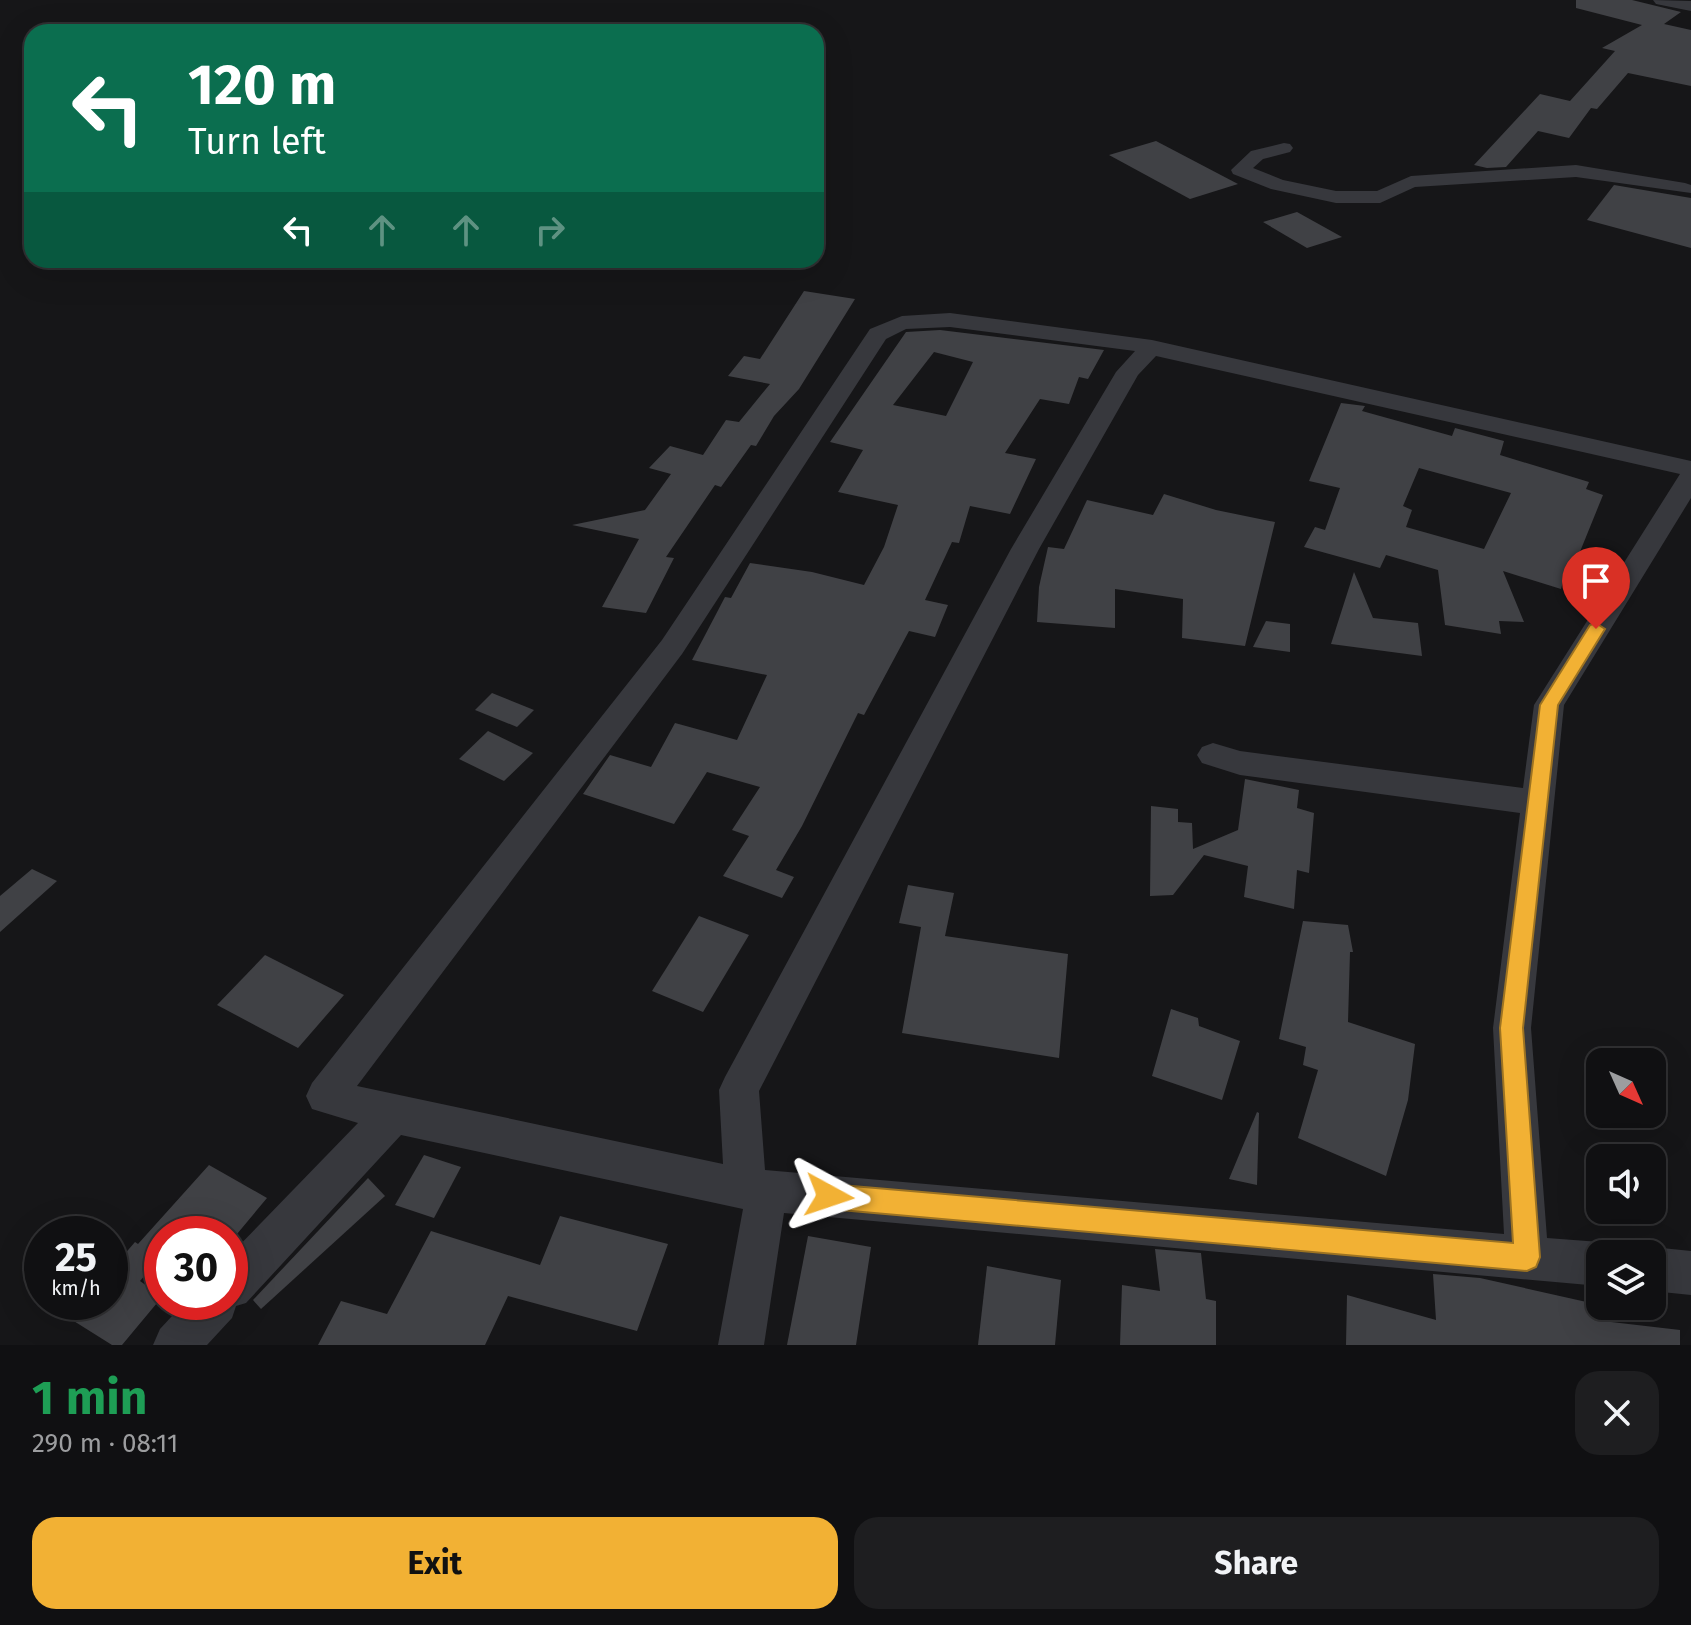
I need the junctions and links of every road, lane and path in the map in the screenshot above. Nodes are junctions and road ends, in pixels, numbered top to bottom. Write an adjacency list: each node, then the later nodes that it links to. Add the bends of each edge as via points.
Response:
1 (1662, 0): 2 (street)
2 (1691, 6)
3 (1284, 148): 4 (street, via 1257,155 1240,170 1278,185 1336,197 1380,197 1411,182 1576,171)
4 (1689, 189)
5 (1152, 347): 6 (street); 10 (street, via 950,320 902,323 878,334 672,647 326,1096); 11 (street, via 1128,372 1025,549 739,1090)
6 (1691, 469)
7 (1691, 477): 9 (street, via 1549,705)
8 (1213, 755): 9 (street)
9 (1538, 803): 12 (street, via 1512,1028)
10 (393, 1115): 11 (street); 14 (street)
11 (756, 1190): 12 (street); 19 (street)
12 (1527, 1257): 13 (street)
13 (1586, 1263)
14 (248, 1268)
15 (1666, 1270): 16 (street)
16 (1691, 1273)
17 (199, 1320): 18 (street)
18 (176, 1345)
19 (741, 1345)

